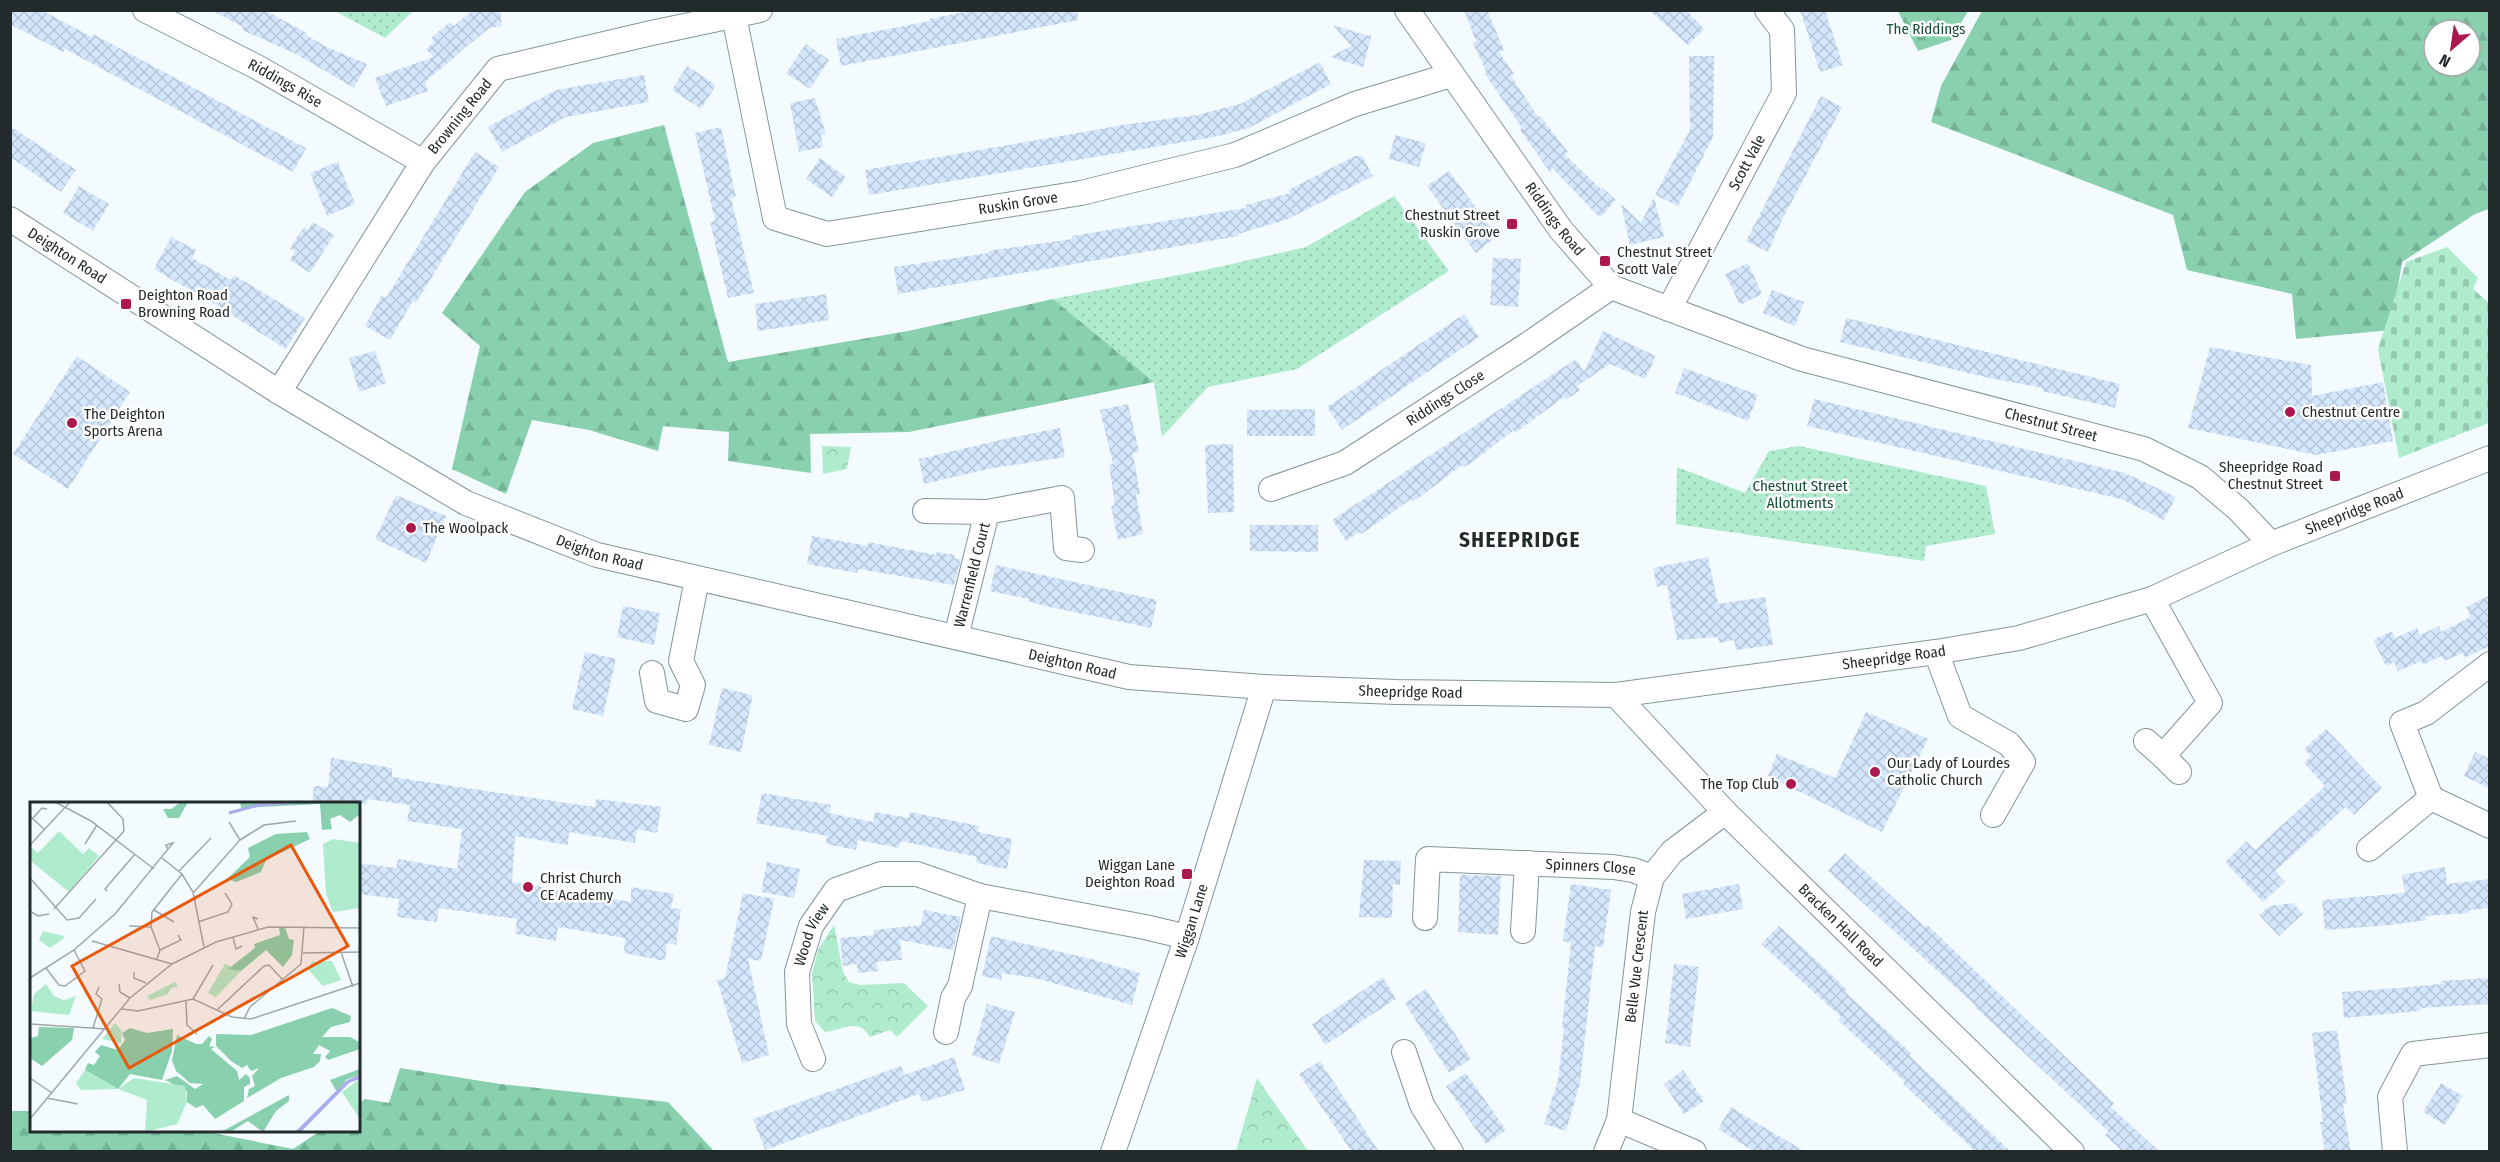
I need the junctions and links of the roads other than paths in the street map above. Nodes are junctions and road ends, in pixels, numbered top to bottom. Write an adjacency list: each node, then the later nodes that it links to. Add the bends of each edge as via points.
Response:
1 (145, 10): 7 (street, Riddings Rise, via 257,67)
2 (760, 10): 5 (street, Browning Road)
3 (1407, 10): 6 (street, Riddings Road)
4 (1767, 10): 10 (street, Scott Vale, via 1782,30 1784,93)
5 (734, 16): 6 (street, Ruskin Grove, via 775,218 827,234 1081,193 1235,155 1355,104); 7 (street, Browning Road, via 498,69)
6 (1451, 75): 9 (street, Riddings Road, via 1561,230)
7 (423, 162): 12 (street, Browning Road)
8 (10, 219): 12 (street, Deighton Road)
9 (1611, 287): 10 (street, Riddings Road); 14 (street, Riddings Close, via 1345,463)
10 (1669, 309): 11 (street, Riddings Road)
11 (1802, 358): 17 (street, Chestnut Street, via 2144,448 2200,477)
12 (279, 392): 19 (street, Deighton Road, via 466,503 597,555)
13 (2490, 458): 17 (street, Sheepridge Road)
14 (1271, 489)
15 (925, 511): 16 (street, Warrenfield Court)
16 (987, 512): 18 (street, Warrenfield Court, via 1072,497 1066,548); 21 (street, Warrenfield Court)
17 (2271, 544): 20 (street, Sheepridge Road)
18 (1082, 550)
19 (698, 579): 21 (street, Deighton Road); 24 (street, via 681,661 693,685 686,709 657,701)
20 (2152, 599): 22 (street, Sheepridge Road, via 2019,638); 27 (street, via 2210,703)
21 (956, 637): 25 (street, Deighton Road, via 1129,677)
22 (1936, 652): 26 (street, Sheepridge Road); 30 (street, via 1960,716 2010,744 2023,762)
23 (2490, 664): 28 (street, via 2426,713 2402,723)
24 (652, 673)
25 (1264, 687): 26 (street, Sheepridge Road); 38 (street, Wiggan Lane)
26 (1616, 695): 29 (street, Bracken Hall Road)
27 (2163, 756)
28 (2431, 798): 31 (street); 32 (street)
29 (1725, 812): 34 (street, Belle Vue Crescent, via 1672,852); 48 (street, Bracken Hall Road)
30 (1993, 815)
31 (2490, 826)
32 (2369, 849)
33 (1527, 863): 34 (street, Spinners Close, via 1613,867); 36 (street, Spinners Close, via 1428,859); 37 (street, Spinners Close)
34 (1652, 877): 43 (street, Belle Vue Crescent, via 1643,912)
35 (980, 896): 38 (street, Wood View); 39 (street); 42 (street, Wood View, via 917,874 880,874 836,890 811,926 797,972 799,1024)
36 (1425, 918)
37 (1523, 931)
38 (1187, 937): 44 (street, Wiggan Lane)
39 (946, 1032)
40 (2490, 1045): 49 (street, via 2413,1054 2390,1097)
41 (1404, 1052): 45 (street, via 1422,1105)
42 (813, 1059)
43 (1619, 1120): 46 (street, Belle Vue Crescent); 47 (street)
44 (1113, 1152)
45 (1451, 1152)
46 (1606, 1152)
47 (1694, 1152)
48 (2072, 1152)
49 (2396, 1152)

